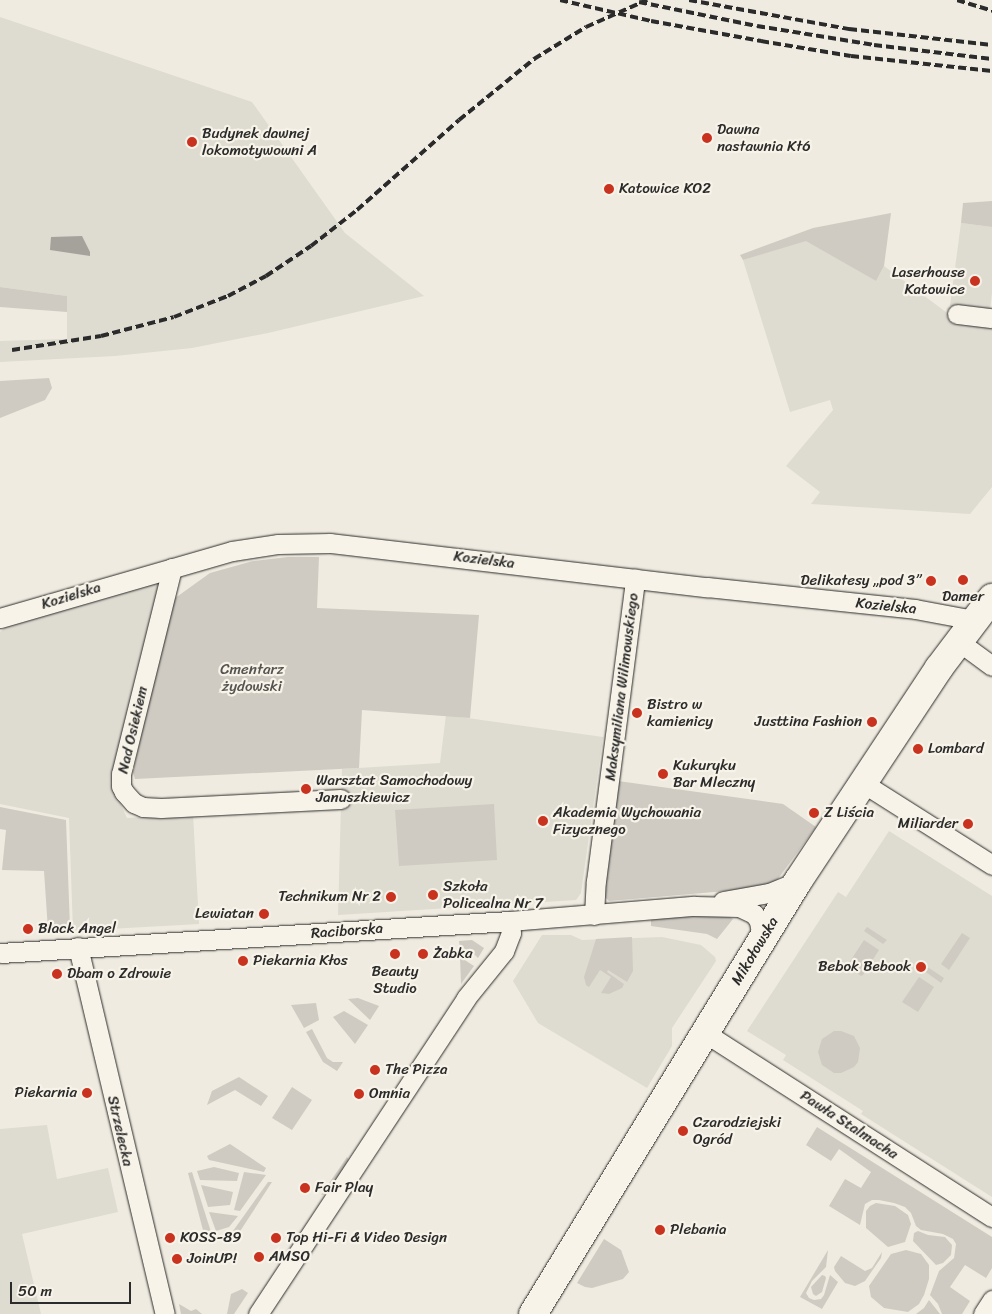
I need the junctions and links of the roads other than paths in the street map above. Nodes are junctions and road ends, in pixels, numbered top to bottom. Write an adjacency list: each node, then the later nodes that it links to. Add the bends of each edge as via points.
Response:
1 (957, 314): 2 (street)
2 (992, 318)
3 (172, 568): 4 (street, Kozielska, via 232,551 278,544 330,543); 6 (street, Kozielska); 11 (street, Nad Osiekiem, via 121,774 124,792 134,803 160,808)
4 (635, 579): 7 (street, Kozielska, via 915,608); 15 (street, Maksymiliana Wilimowskiego)
5 (992, 598): 7 (main road, Mikołowska)
6 (0, 618)
7 (974, 620): 8 (main road, Mikołowska)
8 (958, 641): 9 (street); 10 (main road, Mikołowska)
9 (992, 666)
10 (863, 783): 12 (street); 13 (main road, Mikołowska)
11 (341, 799)
12 (992, 864)
13 (798, 881): 14 (street, Raciborska, via 769,893); 17 (main road, Mikołowska)
14 (694, 906): 15 (street, Raciborska); 17 (street, Raciborska, via 739,907 754,914 759,921)
15 (594, 915): 16 (street, Raciborska)
16 (510, 921): 18 (street, Raciborska); 24 (street, via 504,951 466,998)
17 (762, 939): 20 (main road, Mikołowska)
18 (78, 947): 19 (street, Raciborska); 23 (street, Strzelecka)
19 (0, 953)
20 (705, 1033): 21 (street, Pawła Stalmacha); 25 (main road, Mikołowska)
21 (992, 1217)
22 (992, 1300): 26 (street)
23 (165, 1314)
24 (258, 1314)
25 (533, 1314)
26 (983, 1314)

